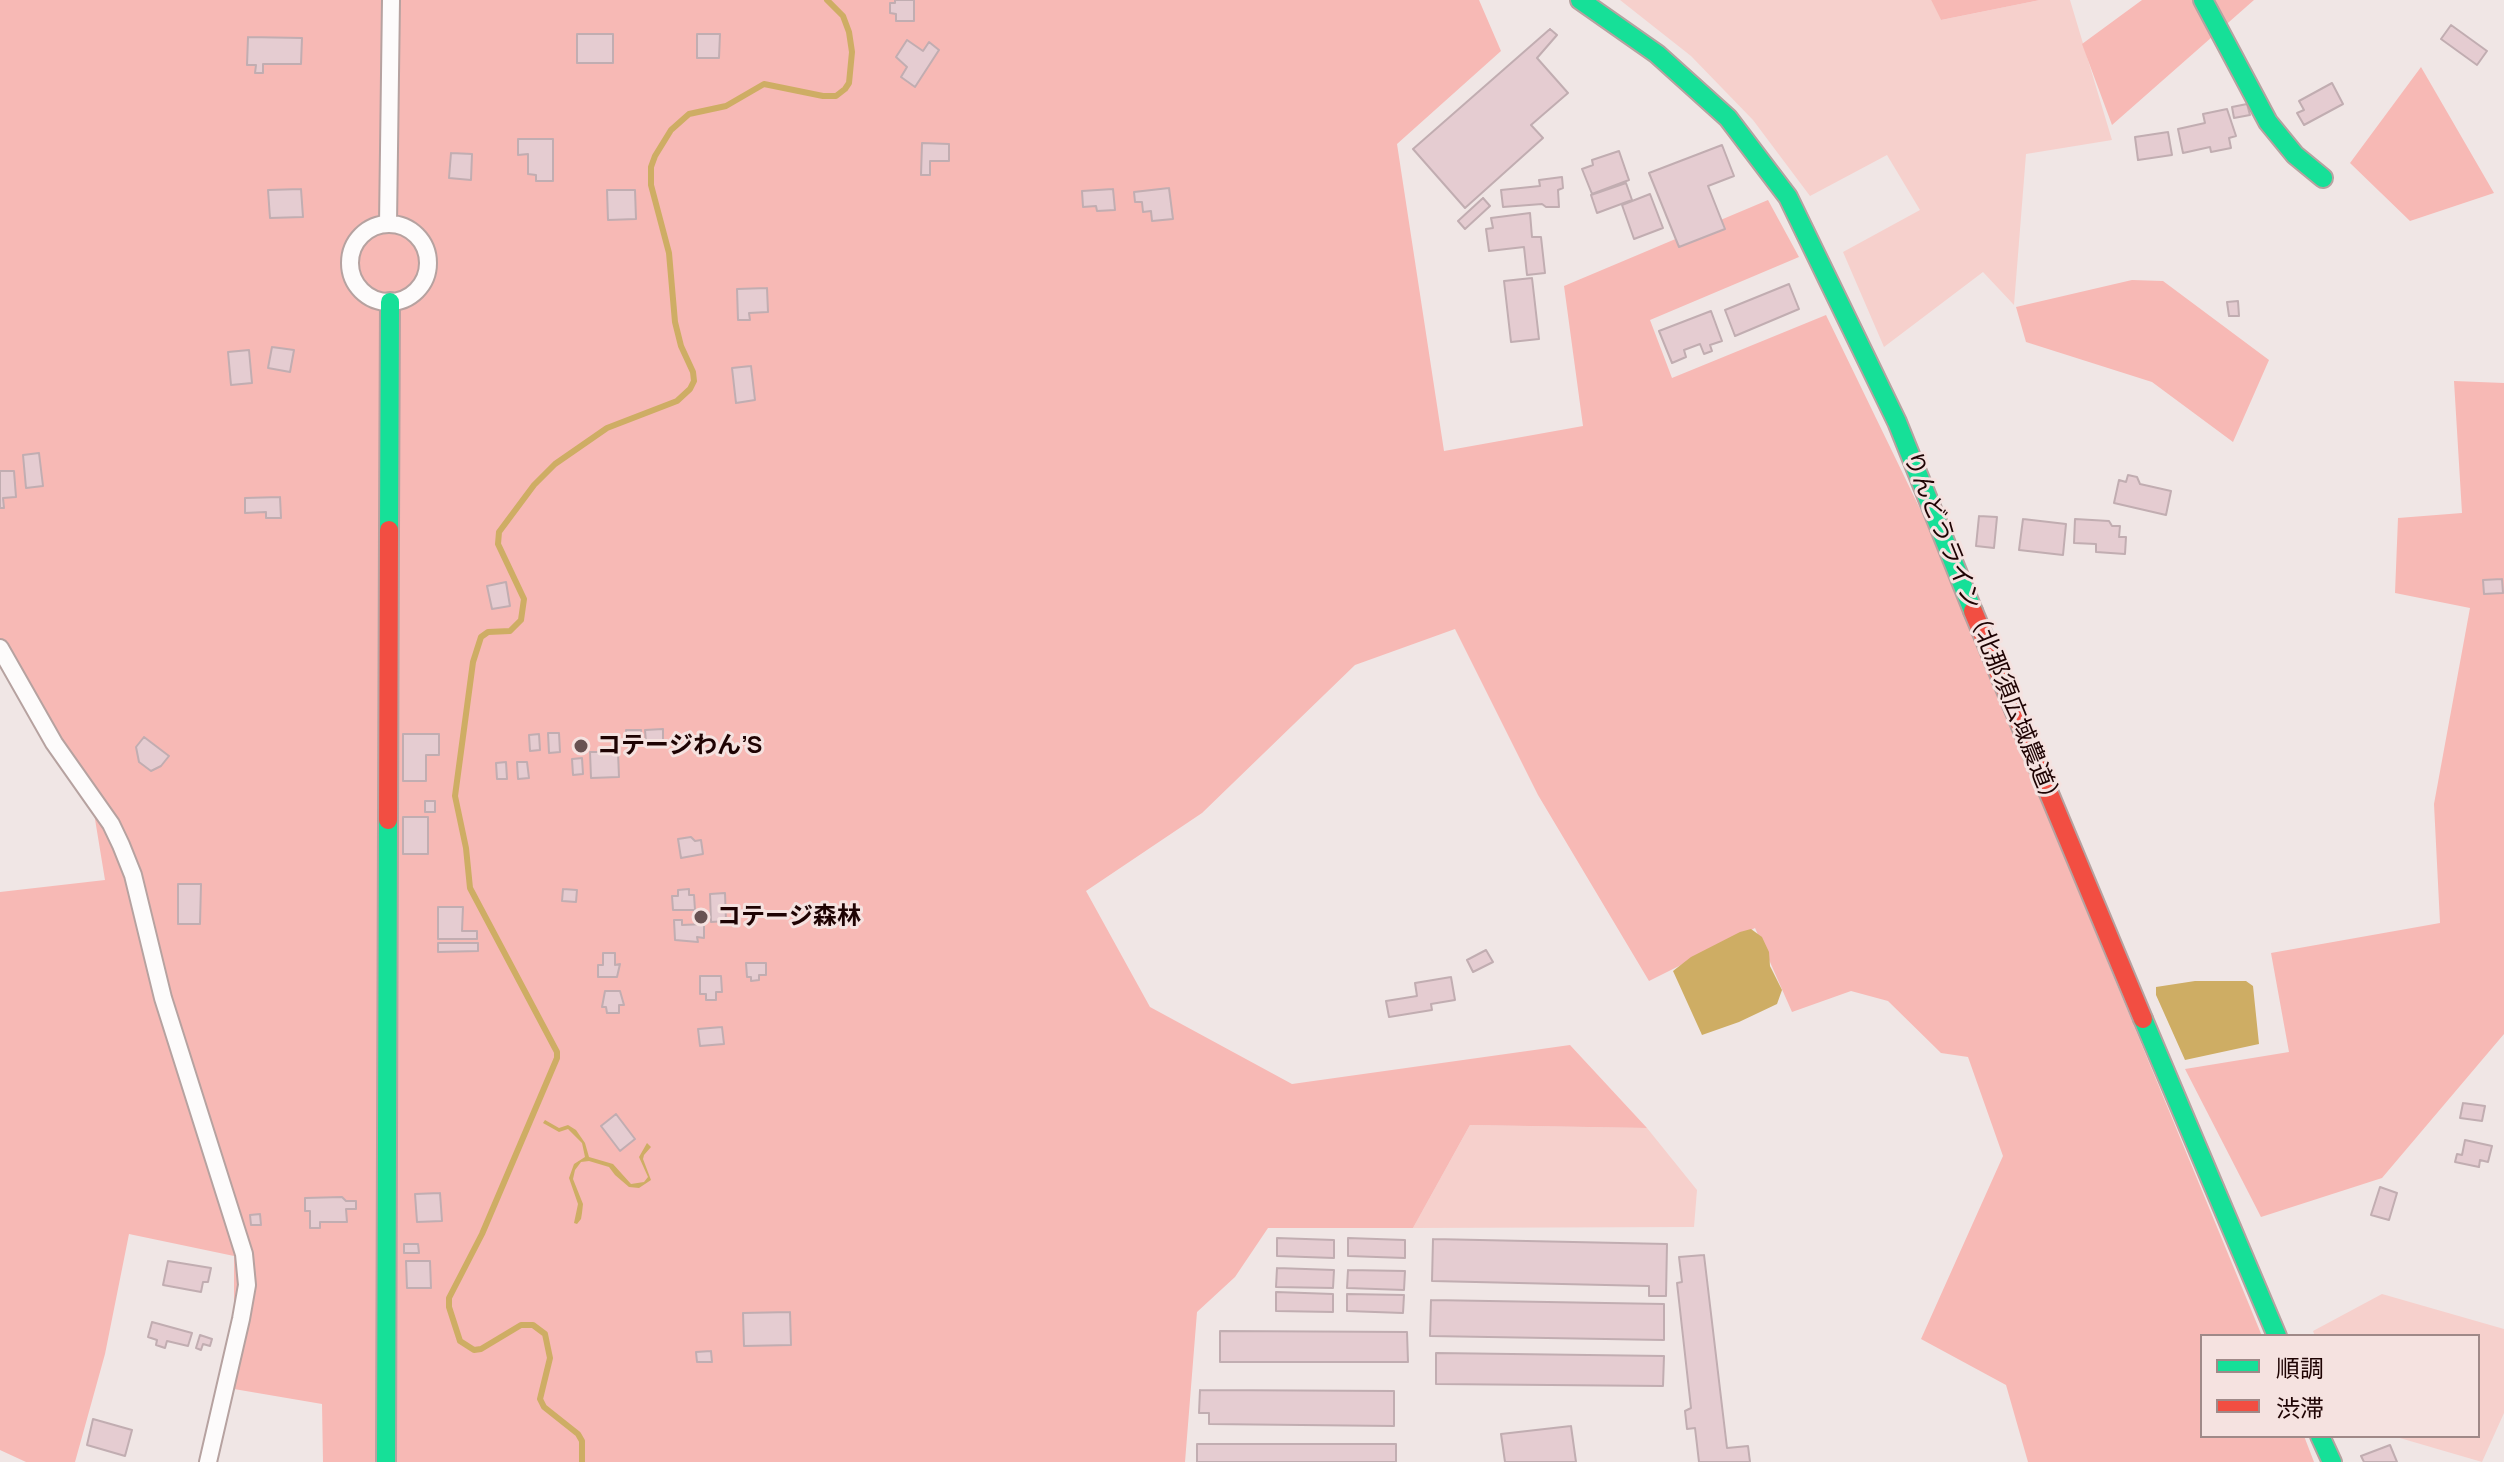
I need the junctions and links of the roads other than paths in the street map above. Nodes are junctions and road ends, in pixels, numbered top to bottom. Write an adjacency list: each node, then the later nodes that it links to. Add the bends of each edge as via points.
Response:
1 (391, 0): 5 (street)
2 (1580, 0): 8 (street, りんどうライン（北那須広域農道）, via 1657,54 1728,118 1788,197 1897,422 2029,750)
3 (2203, 0): 4 (street, via 2268,122)
4 (2323, 178)
5 (388, 224): 6 (street, via 419,238 428,263 413,294); 6 (street, via 361,235 348,260 365,294)
6 (390, 302): 11 (street)
7 (0, 648): 10 (street, via 121,845 244,1254 247,1285)
8 (2276, 1334)
9 (2321, 1438): 12 (street)
10 (208, 1462)
11 (386, 1462)
12 (2332, 1462)

